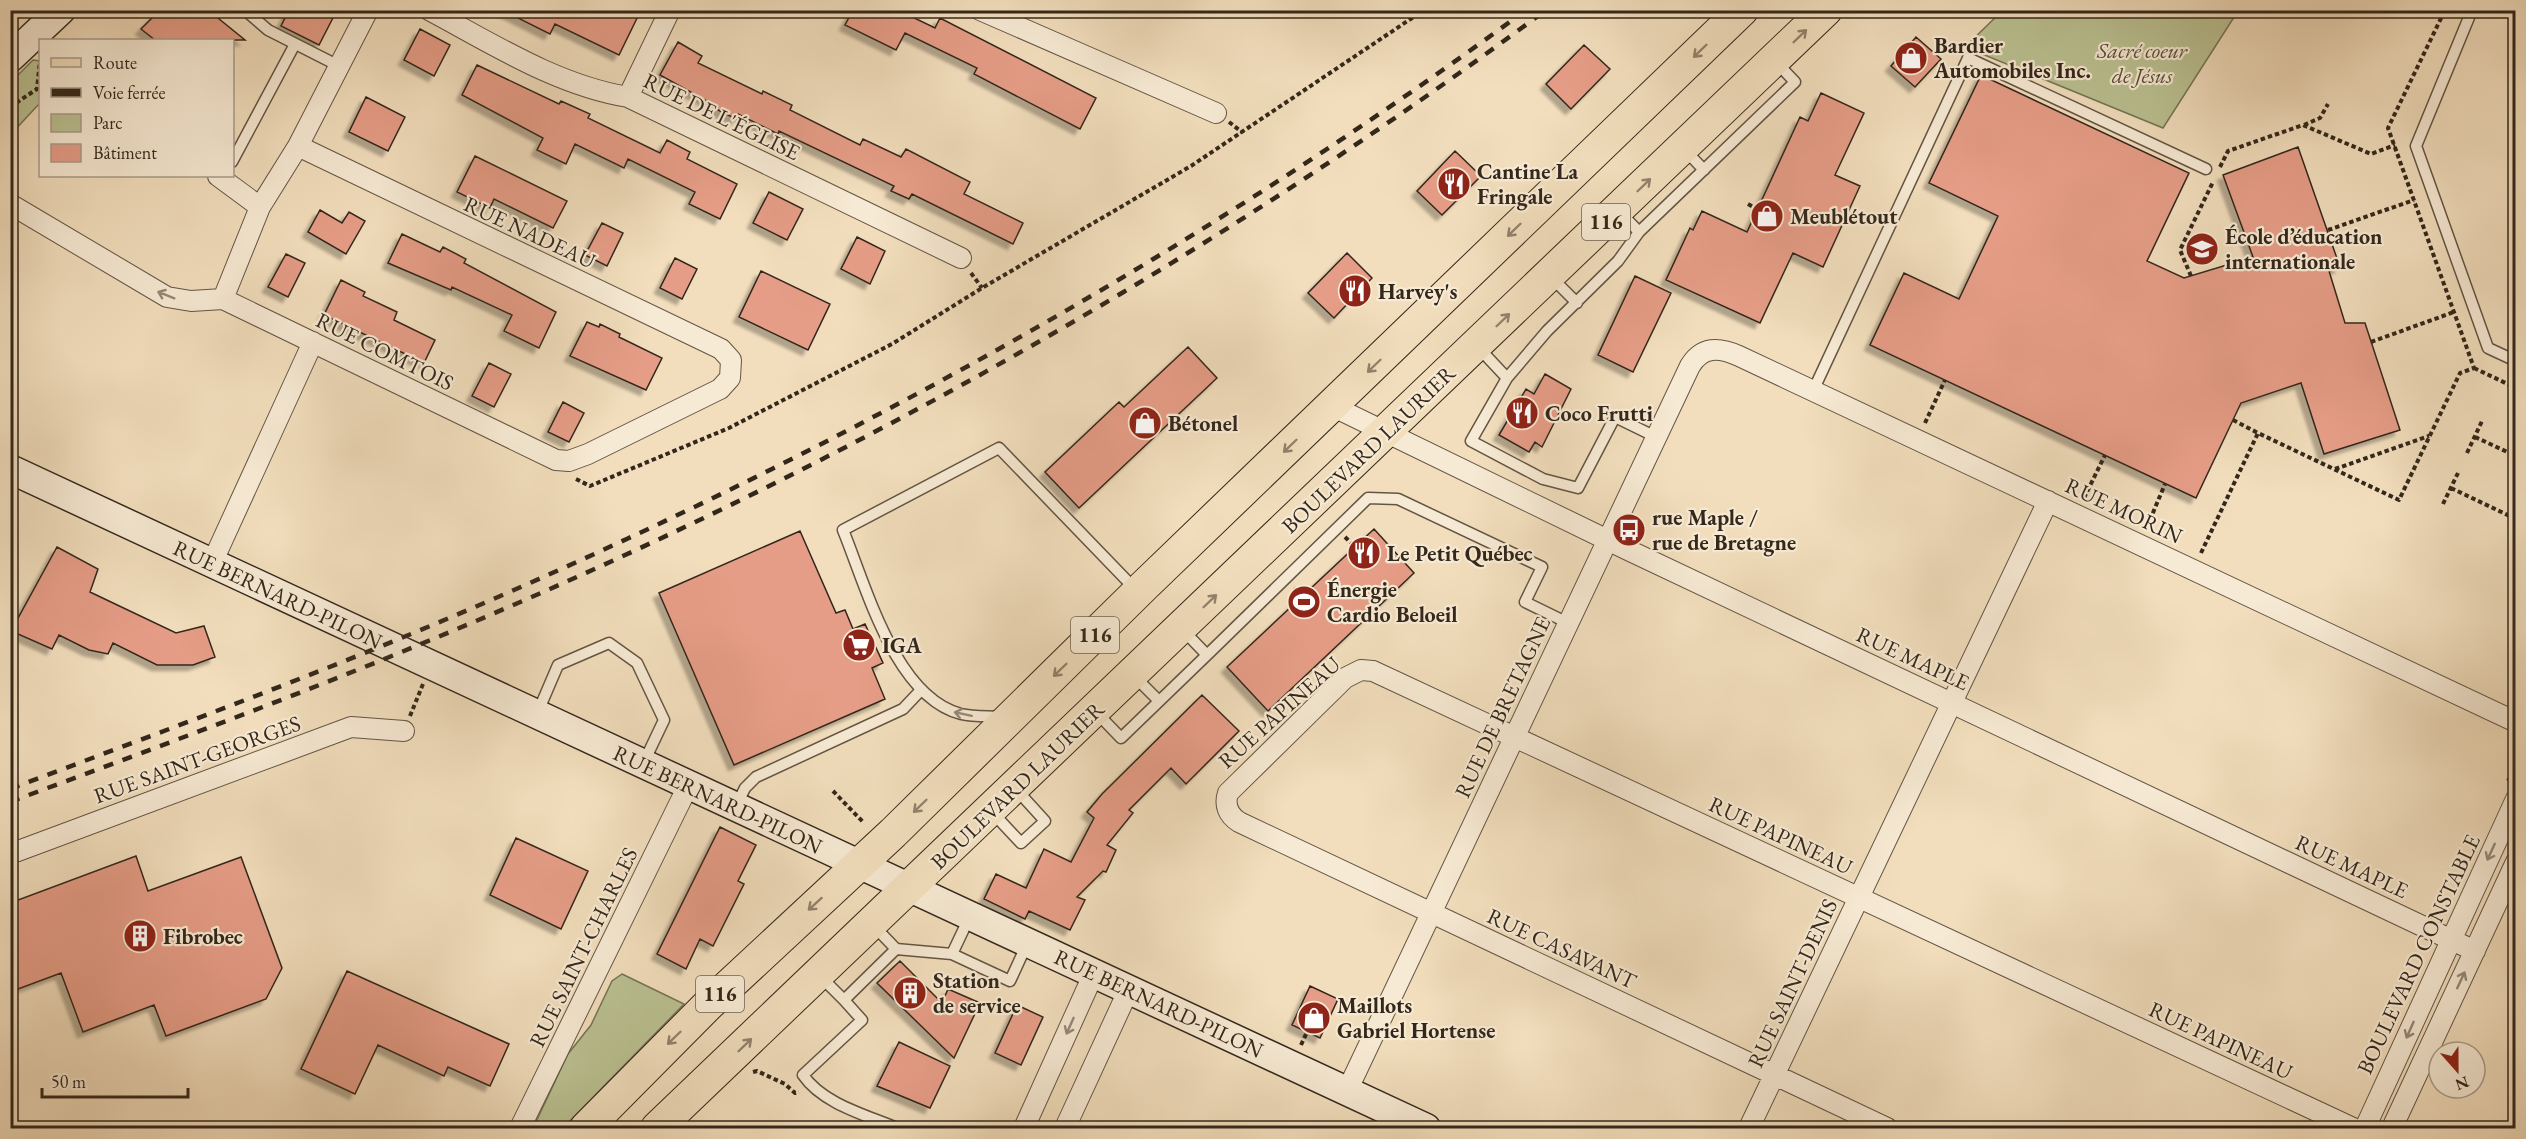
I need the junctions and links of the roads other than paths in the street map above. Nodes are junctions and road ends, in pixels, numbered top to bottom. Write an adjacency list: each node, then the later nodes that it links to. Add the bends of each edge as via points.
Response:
1 (61, 10): 10 (street)
2 (245, 10): 12 (lane, via 268,30)
3 (368, 10): 14 (street)
4 (429, 10): 15 (street, RUE DE L'ÉGLISE, via 563,80 593,91)
5 (670, 10): 15 (street)
6 (980, 10): 16 (street)
7 (1742, 10): 36 (main road, 116, one-way to 36)
8 (1826, 10): 19 (main road, BOULEVARD LAURIER / 116, one-way to 8, via 1774,60)
9 (2472, 10): 33 (lane, via 2416,146 2488,348)
10 (46, 35)
11 (39, 39): 13 (street)
12 (295, 44): 14 (lane); 18 (lane)
13 (10, 58)
14 (339, 66): 17 (street)
15 (628, 97): 26 (street, RUE DE L'ÉGLISE)
16 (1216, 113)
17 (298, 146): 23 (street); 39 (street, RUE NADEAU, via 728,356 730,378 720,388 588,454)
18 (234, 153)
19 (1693, 159): 24 (main road, BOULEVARD LAURIER / 116, one-way to 19); 25 (lane)
20 (2206, 169): 35 (lane, via 1968,58)
21 (227, 177): 23 (street)
22 (10, 204): 28 (street, one-way to 22, via 191,301 167,297)
23 (260, 207): 28 (street)
24 (1618, 210): 25 (lane); 27 (main road, BOULEVARD LAURIER / 116)
25 (1639, 232): 29 (lane, via 1618,261)
26 (961, 258)
27 (1549, 276): 29 (lane); 31 (main road, BOULEVARD LAURIER / 116, one-way to 27)
28 (223, 298): 30 (street, RUE COMTOIS)
29 (1577, 303): 34 (lane, via 1547,331)
30 (313, 342): 39 (street, RUE COMTOIS); 43 (street)
31 (1476, 346): 34 (lane); 37 (main road, BOULEVARD LAURIER / 116)
32 (1709, 350): 35 (street, RUE MORIN, via 1731,352); 38 (street, RUE DE BRETAGNE, via 1692,362)
33 (2516, 361)
34 (1508, 378): 38 (lane, via 1471,441 1543,479 1578,488 1615,417)
35 (1813, 391): 41 (street, RUE MORIN)
36 (1332, 406): 37 (street, RUE MAPLE); 44 (main road, 116, one-way to 44)
37 (1385, 433): 42 (street, RUE MAPLE); 46 (main road, BOULEVARD LAURIER / 116, one-way to 37)
38 (1656, 437): 42 (street, RUE DE BRETAGNE)
39 (563, 461)
40 (10, 469): 43 (street, RUE BERNARD-PILON)
41 (2048, 501): 51 (street, RUE SAINT-DENIS); 55 (street, RUE MORIN)
42 (1606, 540): 45 (street, RUE DE BRETAGNE); 51 (street, RUE MAPLE)
43 (212, 563): 53 (street, RUE BERNARD-PILON)
44 (1139, 592): 49 (lane, via 999,448 843,530 894,655); 54 (main road, 116, one-way to 54)
45 (1568, 622): 47 (lane, via 1525,602 1542,567 1398,499 1368,498); 57 (street, RUE DE BRETAGNE)
46 (1181, 628): 47 (lane); 48 (main road, BOULEVARD LAURIER / 116)
47 (1207, 655): 50 (lane)
48 (1133, 674): 50 (lane); 52 (main road, BOULEVARD LAURIER / 116)
49 (921, 690): 54 (lane, one-way to 49, via 960,714); 63 (lane, via 903,709 756,777)
50 (1159, 701): 52 (lane, via 1121,738)
51 (1953, 704): 69 (street, RUE SAINT-DENIS); 73 (street, RUE MAPLE)
52 (1095, 711): 60 (main road, BOULEVARD LAURIER / 116)
53 (536, 715): 58 (street, RUE BERNARD-PILON); 58 (lane, via 558,665 609,643 637,663 664,720)
54 (1011, 717): 67 (main road, 116, one-way to 67)
55 (2516, 722)
56 (404, 731): 65 (street, RUE SAINT-GEORGES, via 351,727)
57 (1515, 737): 62 (street, RUE PAPINEAU, via 1381,674 1361,670 1345,678 1237,780); 69 (street, RUE PAPINEAU); 70 (street, RUE DE BRETAGNE)
58 (643, 765): 59 (street, RUE BERNARD-PILON)
59 (688, 786): 63 (street, RUE BERNARD-PILON); 84 (street, RUE SAINT-CHARLES)
60 (1014, 788): 64 (main road, BOULEVARD LAURIER / 116); 64 (lane, via 1045,821 1021,843)
61 (2516, 799): 73 (street, BOULEVARD CONSTABLE, one-way to 73)
62 (1226, 802): 70 (street, RUE CASAVANT, via 1231,816 1239,822)
63 (735, 807): 67 (street, RUE BERNARD-PILON)
64 (990, 810): 68 (main road, BOULEVARD LAURIER / 116)
65 (10, 854)
66 (2516, 861): 76 (street)
67 (859, 865): 68 (street, RUE BERNARD-PILON); 85 (main road, 116, one-way to 85, via 708,1005)
68 (909, 887): 71 (street, RUE BERNARD-PILON); 72 (main road, 116)
69 (1859, 898): 82 (street, RUE SAINT-DENIS); 93 (street, RUE PAPINEAU)
70 (1431, 913): 82 (street, RUE CASAVANT); 83 (street, RUE DE BRETAGNE)
71 (970, 915): 74 (street, RUE BERNARD-PILON); 77 (lane)
72 (871, 924): 75 (lane); 79 (main road, 116)
73 (2451, 939): 76 (street, RUE MAPLE); 94 (street, BOULEVARD CONSTABLE, one-way to 94)
74 (1028, 942): 77 (lane, via 1010,981); 78 (street, RUE BERNARD-PILON)
75 (896, 949): 77 (lane); 81 (lane)
76 (2475, 951): 95 (street, one-way to 76)
77 (952, 954)
78 (1094, 973): 80 (street, RUE BERNARD-PILON); 88 (street, one-way to 88)
79 (819, 974): 81 (lane); 86 (main road, 116, one-way to 79)
80 (1129, 989): 83 (street, RUE BERNARD-PILON); 89 (street)
81 (843, 1000): 87 (lane, via 862,1020 803,1076 811,1087 827,1097)
82 (1775, 1076): 91 (street, RUE SAINT-DENIS); 92 (street, RUE CASAVANT)
83 (1347, 1091): 90 (street, RUE BERNARD-PILON)
84 (520, 1128)
85 (586, 1128)
86 (657, 1128)
87 (897, 1128)
88 (1024, 1128)
89 (1065, 1128)
90 (1426, 1128)
91 (1749, 1128)
92 (1887, 1128)
93 (2353, 1128)
94 (2365, 1128)
95 (2392, 1128)

